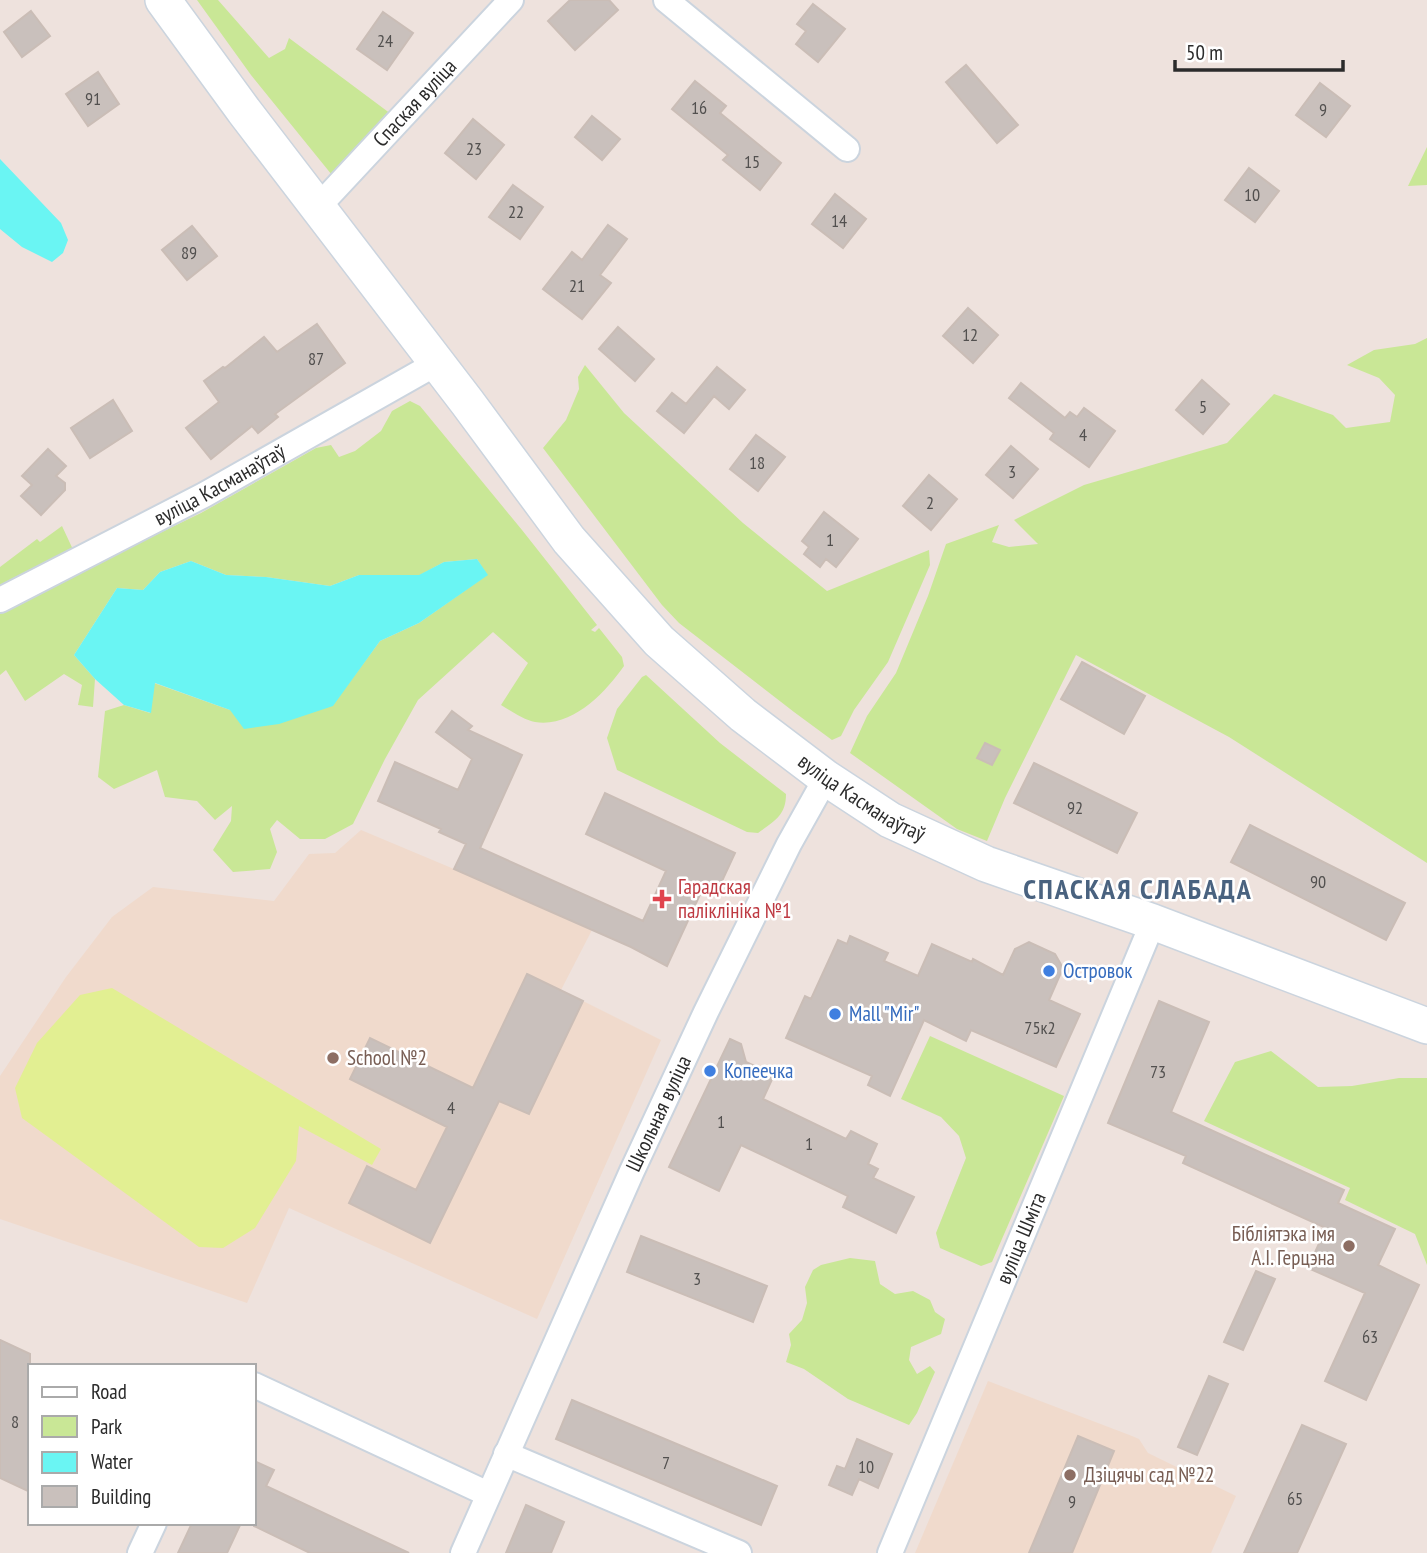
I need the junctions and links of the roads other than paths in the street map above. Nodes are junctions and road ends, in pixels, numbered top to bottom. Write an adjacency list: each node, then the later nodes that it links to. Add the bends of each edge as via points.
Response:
1 (163, 0): 5 (main road, вуліца Касманаўтаў)
2 (511, 0): 5 (street, Спаская вуліца)
3 (666, 0): 4 (street)
4 (847, 149)
5 (318, 207): 6 (main road, вуліца Касманаўтаў)
6 (437, 363): 7 (street, вуліца Касманаўтаў, via 204,495); 8 (main road, вуліца Касманаўтаў, via 569,540 659,641 743,715)
7 (0, 600)
8 (826, 778): 9 (main road, вуліца Касманаўтаў, via 890,820 986,864); 12 (street, Школьная вуліца, via 706,1012)
9 (1153, 922): 10 (main road, вуліца Касманаўтаў); 18 (street, вуліца Шміта)
10 (1427, 1026)
11 (256, 1386): 13 (street)
12 (506, 1454): 13 (street, Школьная вуліца); 17 (street)
13 (488, 1494): 16 (street, Школьная вуліца)
14 (153, 1525): 15 (street)
15 (140, 1553)
16 (463, 1553)
17 (739, 1553)
18 (890, 1553)

